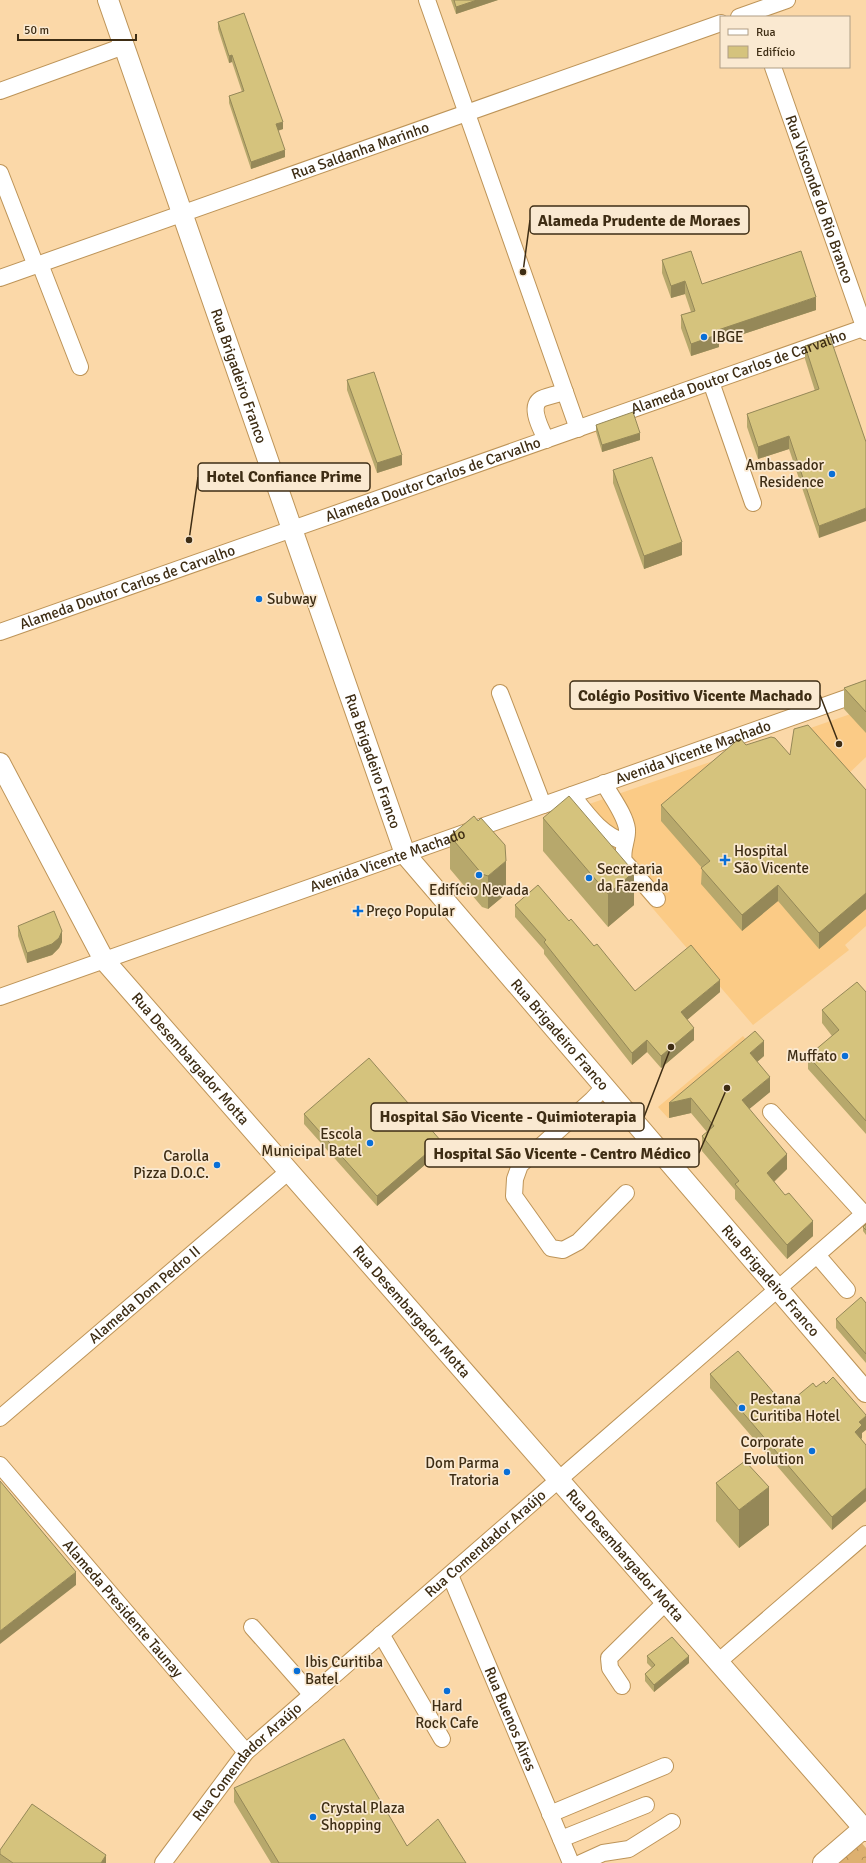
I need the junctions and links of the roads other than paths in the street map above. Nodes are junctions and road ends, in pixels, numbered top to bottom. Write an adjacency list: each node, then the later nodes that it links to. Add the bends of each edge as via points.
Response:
1 (108, 0): 6 (main road, Rua Brigadeiro Franco)
2 (427, 0): 9 (street)
3 (787, 0): 4 (street)
4 (749, 12)
5 (720, 23): 9 (street, Rua Saldanha Marinho)
6 (124, 46): 8 (street); 11 (main road, Rua Brigadeiro Franco)
7 (773, 68): 14 (street, Rua Visconde do Rio Branco)
8 (0, 91)
9 (467, 113): 11 (street, Rua Saldanha Marinho); 17 (street)
10 (0, 173): 12 (street)
11 (182, 214): 12 (street, Rua Saldanha Marinho); 21 (main road, Rua Brigadeiro Franco)
12 (38, 265): 13 (street, Rua Saldanha Marinho); 15 (street)
13 (0, 278)
14 (866, 329): 16 (street, Alameda Doutor Carlos de Carvalho)
15 (80, 367)
16 (711, 382): 18 (street, Alameda Doutor Carlos de Carvalho); 20 (street)
17 (565, 392): 18 (street); 19 (street, via 541,399 537,404 535,411)
18 (578, 429): 19 (street, Alameda Doutor Carlos de Carvalho)
19 (546, 440): 21 (street, Alameda Doutor Carlos de Carvalho)
20 (753, 502)
21 (292, 529): 22 (street, Alameda Doutor Carlos de Carvalho); 31 (main road, Rua Brigadeiro Franco)
22 (0, 632)
23 (866, 691): 26 (street, Avenida Vicente Machado)
24 (500, 693): 29 (street)
25 (0, 763): 27 (main road, Rua Desembargador Motta)
26 (604, 784): 28 (street, Avenida Vicente Machado); 30 (street, via 627,829)
27 (5, 785): 33 (main road, Rua Desembargador Motta)
28 (572, 795): 29 (street, Avenida Vicente Machado); 30 (street, via 611,838)
29 (543, 805): 31 (street, Avenida Vicente Machado)
30 (625, 842): 32 (street, via 622,854 624,861)
31 (405, 854): 33 (street, Avenida Vicente Machado); 35 (main road, Rua Brigadeiro Franco)
32 (657, 899)
33 (104, 960): 34 (street, Avenida Vicente Machado); 37 (main road, Rua Desembargador Motta)
34 (0, 997)
35 (604, 1087): 38 (street, via 520,1165 515,1179 514,1196 551,1248 563,1250 578,1242); 41 (main road, Rua Brigadeiro Franco)
36 (771, 1112): 39 (street)
37 (289, 1171): 44 (street, Alameda Dom Pedro II); 46 (main road, Rua Desembargador Motta)
38 (626, 1193)
39 (865, 1213): 40 (street, Rua Comendador Araújo)
40 (817, 1255): 41 (street, Rua Comendador Araújo); 42 (street)
41 (778, 1289): 43 (main road, Rua Brigadeiro Franco); 46 (street, Rua Comendador Araújo)
42 (846, 1290)
43 (866, 1392)
44 (0, 1418)
45 (0, 1465): 56 (street, Alameda Presidente Taunay)
46 (558, 1480): 48 (street, Rua Comendador Araújo); 49 (main road, Rua Desembargador Motta)
47 (866, 1534): 52 (street)
48 (450, 1575): 51 (street, Rua Comendador Araújo); 59 (street, Rua Buenos Aires)
49 (666, 1602): 52 (main road, Rua Desembargador Motta); 53 (street, via 609,1658 610,1668)
50 (252, 1627): 54 (street)
51 (381, 1634): 54 (street, Rua Comendador Araújo); 55 (street)
52 (718, 1662): 61 (main road, Rua Desembargador Motta)
53 (622, 1686)
54 (312, 1695): 56 (street, Rua Comendador Araújo)
55 (442, 1739)
56 (246, 1752): 64 (street, Rua Comendador Araújo)
57 (665, 1766): 59 (street)
58 (646, 1805): 62 (street)
59 (550, 1814): 62 (street, Rua Buenos Aires)
60 (672, 1822): 63 (street, via 629,1849)
61 (865, 1829): 67 (main road)
62 (561, 1839): 65 (street, Rua Buenos Aires)
63 (624, 1857): 66 (street, via 603,1853)
64 (163, 1863)
65 (571, 1863)
66 (580, 1863)
67 (823, 1863)

